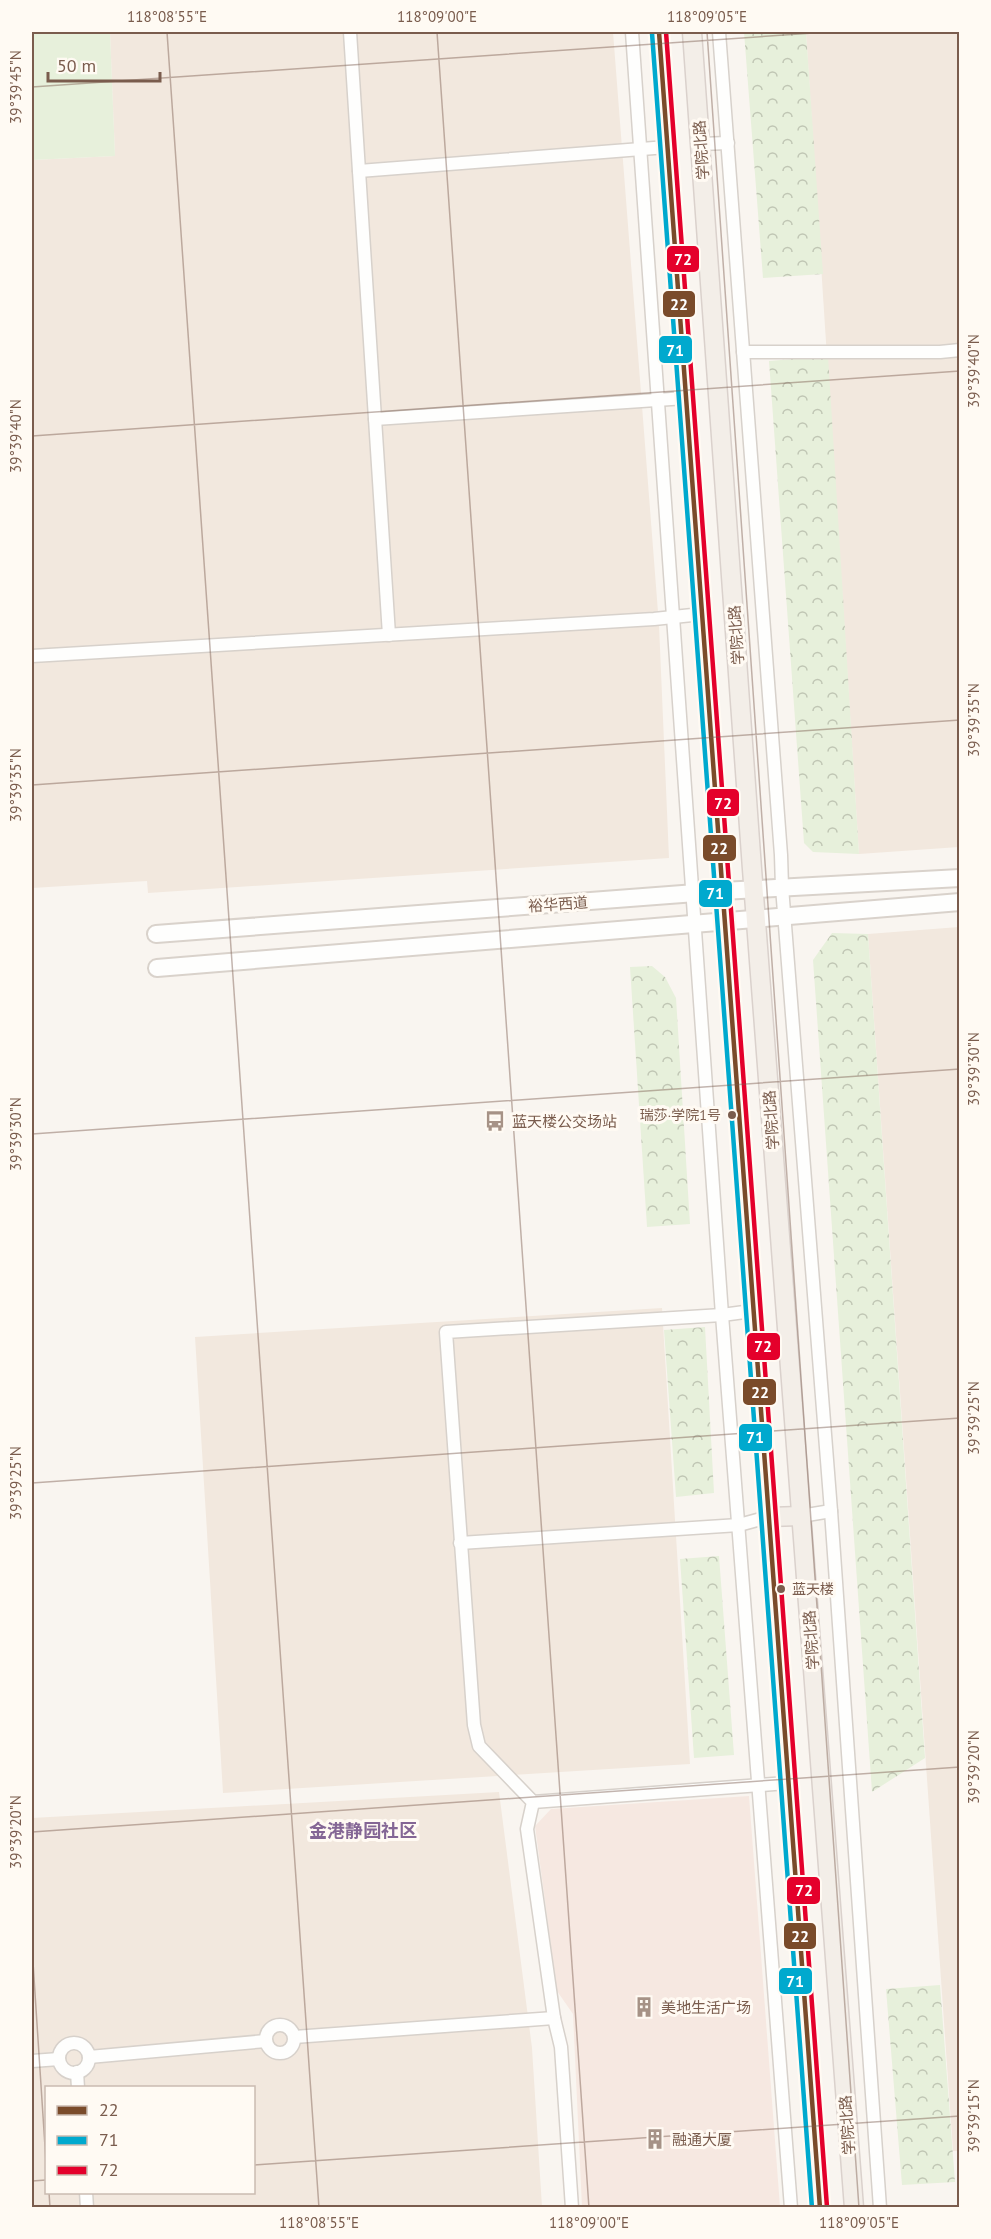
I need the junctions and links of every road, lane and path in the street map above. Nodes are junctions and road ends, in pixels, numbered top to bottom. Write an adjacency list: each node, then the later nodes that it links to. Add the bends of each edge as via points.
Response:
1 (350, 32): 10 (street)
2 (632, 32): 9 (street)
3 (659, 32): 8 (main road)
4 (692, 32): 7 (main road, 学院北路)
5 (719, 32): 6 (street)
6 (728, 142): 7 (street); 12 (street)
7 (700, 144): 8 (main road); 22 (main road, 学院北路)
8 (667, 147): 9 (street); 13 (main road)
9 (640, 149): 10 (street); 14 (street)
10 (359, 171): 15 (street)
11 (960, 350): 12 (street)
12 (743, 352): 21 (street)
13 (686, 398): 14 (street); 16 (main road)
14 (657, 400): 15 (street); 17 (street)
15 (375, 419): 18 (street)
16 (702, 614): 17 (street); 23 (main road)
17 (672, 616): 18 (street); 24 (street)
18 (389, 634): 19 (street)
19 (32, 656)
20 (960, 878): 21 (main road, 裕华西道)
21 (782, 887): 22 (main road, 裕华西道); 26 (street)
22 (754, 889): 23 (main road, 裕华西道); 27 (main road, 学院北路)
23 (722, 891): 24 (main road, 裕华西道); 28 (main road)
24 (692, 894): 29 (street); 30 (main road, 裕华西道)
25 (960, 902): 26 (main road, 裕华西道)
26 (785, 918): 27 (main road, 裕华西道); 34 (street)
27 (756, 920): 28 (main road, 裕华西道); 35 (main road, 学院北路)
28 (724, 922): 29 (main road, 裕华西道); 32 (main road)
29 (694, 925): 31 (main road, 裕华西道); 33 (street)
30 (156, 934)
31 (157, 968)
32 (753, 1311): 33 (street); 36 (main road)
33 (722, 1315): 37 (street); 38 (street, via 446,1332)
34 (831, 1511): 35 (street); 54 (street)
35 (801, 1516): 36 (main road); 53 (main road, 学院北路)
36 (768, 1517): 37 (street); 39 (main road)
37 (739, 1525): 38 (street); 40 (street)
38 (460, 1543): 41 (street, via 474,1725 479,1746)
39 (787, 1783): 40 (street); 52 (main road)
40 (759, 1785): 41 (street); 51 (street)
41 (533, 1802): 42 (street, via 527,1829)
42 (554, 2018): 43 (street); 50 (street, via 561,2047)
43 (294, 2037): 44 (street, via 289,2050 281,2053 269,2049); 44 (street, via 287,2026 278,2025 270,2028)
44 (266, 2041): 45 (street)
45 (89, 2056): 46 (street, via 85,2048 73,2043 61,2050); 48 (street, via 85,2068)
46 (59, 2059): 47 (street); 48 (street, via 63,2068)
47 (32, 2061)
48 (77, 2072): 49 (street)
49 (78, 2086)
50 (572, 2208)
51 (790, 2208)
52 (820, 2208)
53 (854, 2208)
54 (880, 2208)

